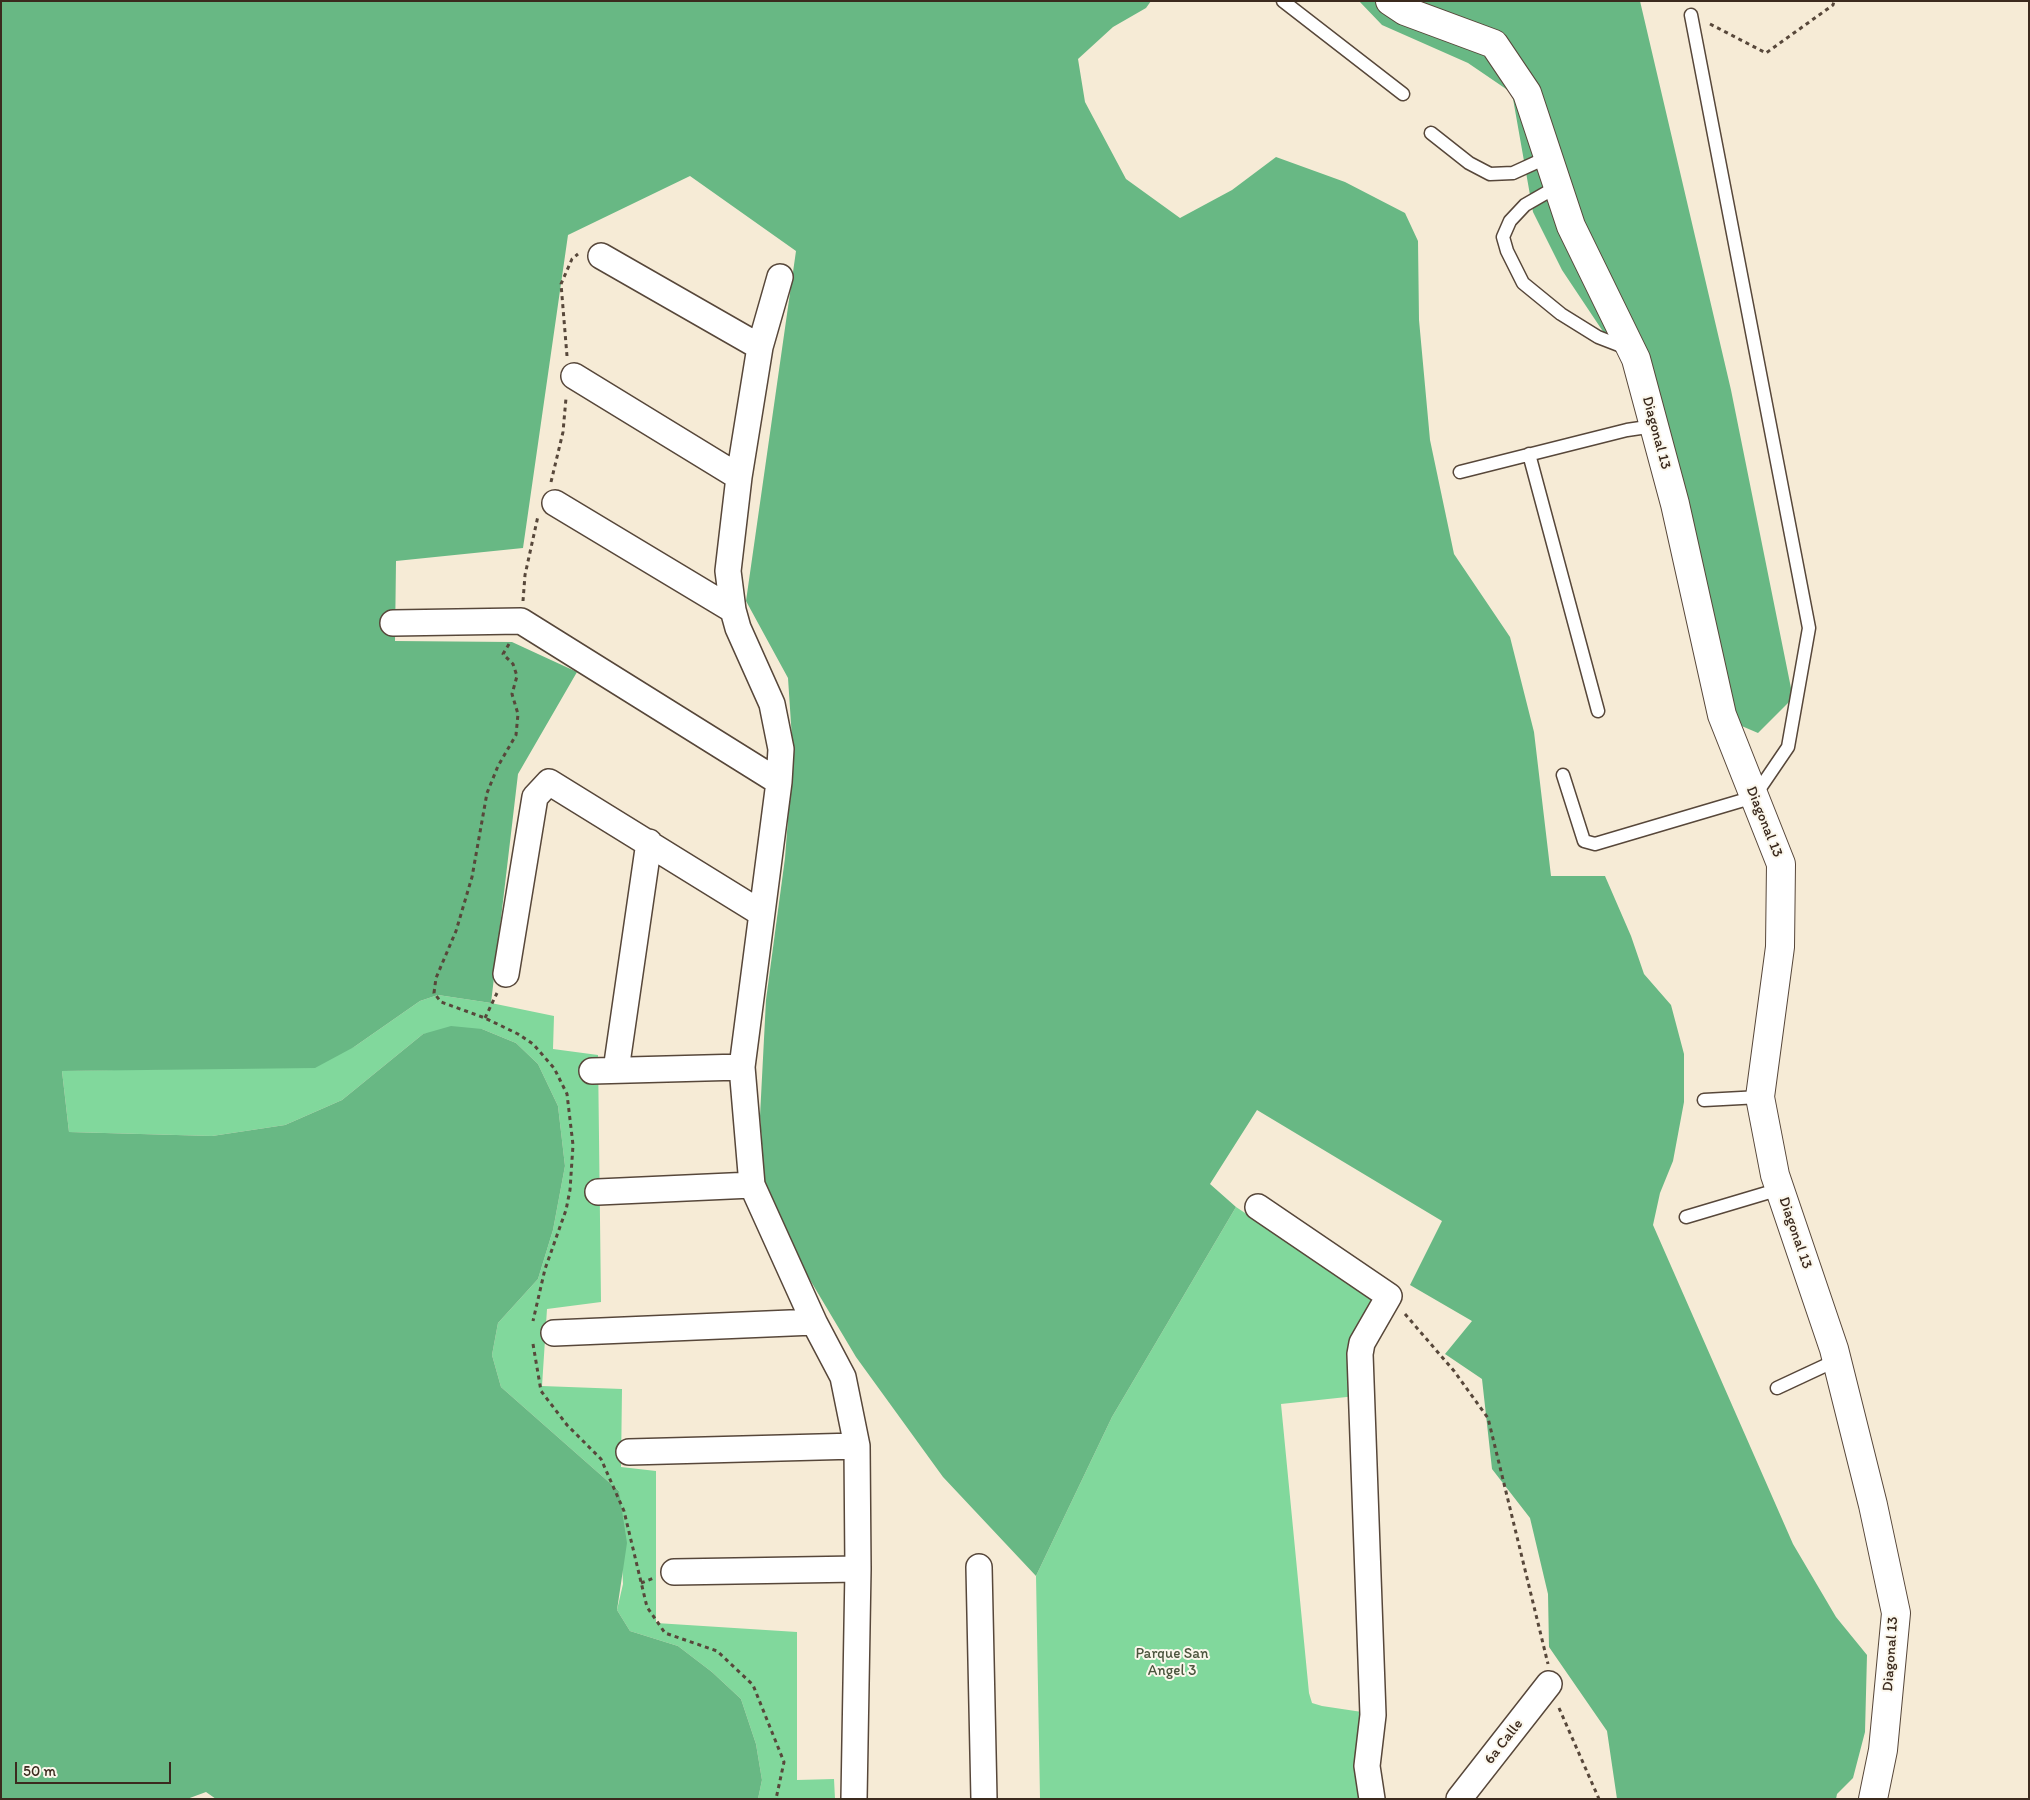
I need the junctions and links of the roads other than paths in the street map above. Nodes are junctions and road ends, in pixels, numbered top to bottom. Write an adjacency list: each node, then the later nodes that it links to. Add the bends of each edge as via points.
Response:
1 (1283, 1): 4 (lane)
2 (1390, 1): 6 (street, Diagonal 13, via 1405,11 1494,44 1527,93)
3 (1691, 15): 23 (lane, via 1809,628 1788,747)
4 (1403, 94)
5 (1431, 133): 6 (lane, via 1469,163 1490,174 1513,173)
6 (1548, 157): 7 (street, Diagonal 13)
7 (1558, 186): 11 (street, Diagonal 13, via 1571,226); 11 (lane, via 1525,205 1510,221 1503,237 1507,251 1523,282 1561,314 1598,337)
8 (601, 256): 10 (street)
9 (780, 277): 10 (street)
10 (760, 347): 16 (street)
11 (1631, 350): 13 (street, Diagonal 13)
12 (569, 375): 16 (street)
13 (1654, 426): 14 (lane); 23 (street, Diagonal 13, via 1675,504 1722,716)
14 (1529, 454): 15 (lane); 20 (lane)
15 (1460, 472)
16 (739, 477): 18 (street, via 728,572)
17 (547, 500): 18 (street)
18 (733, 610): 22 (street, via 744,645 777,719 781,749)
19 (393, 623): 22 (street, via 521,621)
20 (1598, 711)
21 (1563, 775): 23 (lane, via 1584,841 1595,844)
22 (779, 782): 25 (street)
23 (1754, 797): 30 (street, Diagonal 13, via 1781,864 1780,947)
24 (649, 842): 25 (street); 26 (street, via 549,782 535,797); 28 (street)
25 (761, 913): 27 (street)
26 (506, 974)
27 (742, 1066): 28 (street); 32 (street)
28 (616, 1070): 29 (street)
29 (592, 1071)
30 (1760, 1097): 31 (lane); 33 (street, Diagonal 13)
31 (1704, 1100)
32 (752, 1185): 34 (street); 37 (street)
33 (1780, 1189): 36 (lane); 39 (street, Diagonal 13)
34 (598, 1192)
35 (1258, 1207): 49 (street, via 1388,1296 1362,1343 1360,1354 1373,1715 1367,1766)
36 (1686, 1216)
37 (814, 1322): 38 (street); 41 (street, via 843,1377)
38 (539, 1334)
39 (1837, 1360): 40 (lane); 51 (street, Diagonal 13, via 1896,1613 1883,1750)
40 (1777, 1388)
41 (857, 1446): 42 (street); 44 (street)
42 (629, 1452)
43 (979, 1567): 48 (street)
44 (858, 1569): 45 (street); 47 (street)
45 (674, 1572)
46 (1549, 1684): 50 (street, 6a Calle)
47 (854, 1799)
48 (984, 1799)
49 (1372, 1799)
50 (1459, 1799)
51 (1873, 1799)

